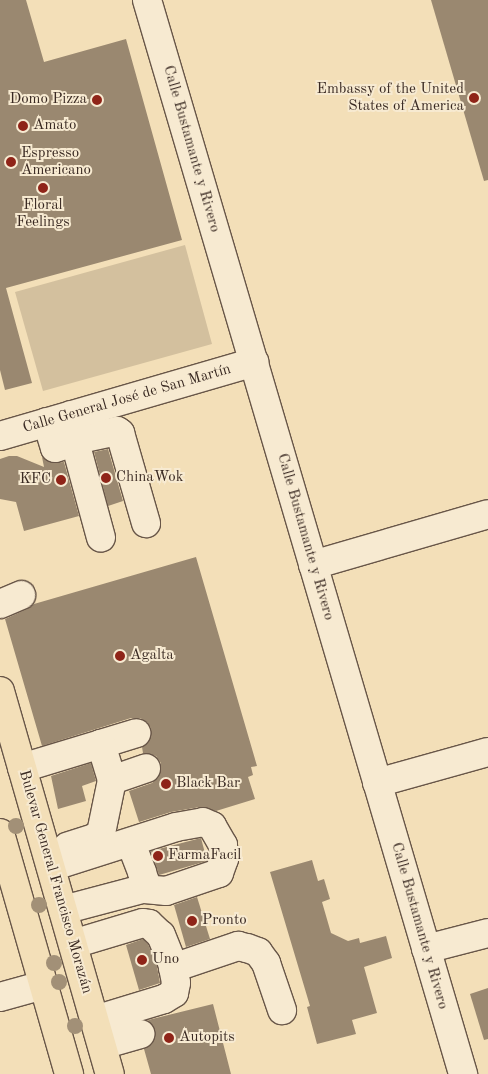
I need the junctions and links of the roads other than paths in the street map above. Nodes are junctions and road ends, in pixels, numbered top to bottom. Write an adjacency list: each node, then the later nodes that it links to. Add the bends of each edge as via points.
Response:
1 (147, 0): 2 (street, Calle Bustamante y Rivero)
2 (254, 362): 3 (street, Calle General José de San Martín); 8 (street, Calle Bustamante y Rivero)
3 (59, 419): 4 (street, Calle General José de San Martín); 6 (street, via 89,437 120,433); 7 (street, via 55,448 75,442)
4 (0, 436)
5 (488, 514): 8 (street)
6 (146, 523)
7 (101, 538)
8 (313, 565): 16 (street, Calle Bustamante y Rivero)
9 (0, 691): 13 (main road, Bulevar General Francisco Morazán)
10 (136, 733): 11 (street)
11 (94, 747): 13 (street); 15 (street); 17 (street)
12 (488, 752): 16 (street)
13 (22, 768): 20 (main road, Bulevar General Francisco Morazán)
14 (146, 768): 15 (street)
15 (112, 780): 17 (street)
16 (377, 783): 25 (street, Calle Bustamante y Rivero)
17 (105, 819): 20 (street, via 101,833)
18 (1, 843): 27 (main road)
19 (128, 844): 20 (street); 21 (street, via 132,846 142,872 145,882); 21 (street, via 176,827 203,822 212,826 223,845 224,859 219,874 166,891)
20 (49, 861): 22 (main road, Bulevar General Francisco Morazán)
21 (142, 889): 22 (street)
22 (63, 910): 24 (main road, Bulevar General Francisco Morazán)
23 (488, 933): 25 (street)
24 (73, 944): 26 (street, via 148,924 160,935); 30 (main road, Bulevar General Francisco Morazán)
25 (426, 949): 33 (street, Calle Bustamante y Rivero)
26 (174, 968): 29 (street, via 238,946 258,952 266,963); 30 (street, via 174,993 144,1020)
27 (43, 985): 28 (street); 31 (main road)
28 (0, 997)
29 (282, 1010)
30 (98, 1033): 32 (main road, Bulevar General Francisco Morazán)
31 (69, 1074)
32 (110, 1074)
33 (463, 1074)

